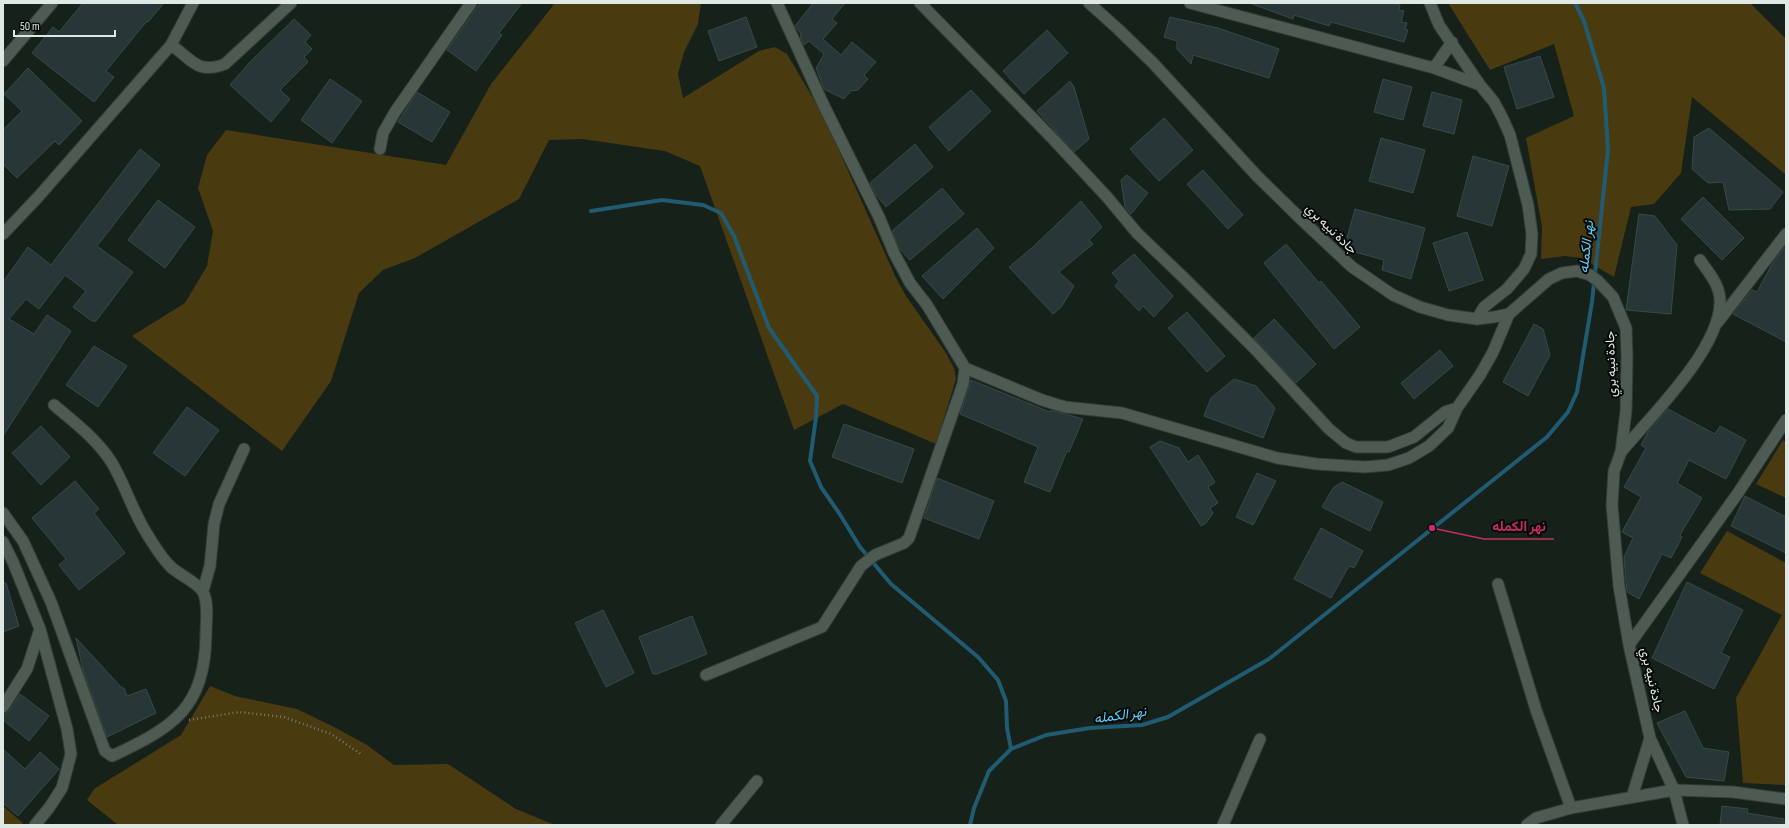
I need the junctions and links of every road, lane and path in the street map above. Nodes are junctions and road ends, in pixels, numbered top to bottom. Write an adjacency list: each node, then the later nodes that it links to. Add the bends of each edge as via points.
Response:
1 (52, 3): 12 (street)
2 (193, 3): 11 (street)
3 (291, 3): 11 (street, via 225,64 204,68)
4 (471, 3): 15 (street, via 395,112 383,133)
5 (777, 3): 22 (street, via 894,253 910,283 927,305)
6 (920, 3): 24 (street, via 1054,140 1137,233 1346,443 1356,447 1388,447 1414,437 1445,412)
7 (1089, 3): 20 (street, جادة نبيه بري, via 1152,63 1257,176 1352,267 1393,295 1420,307 1448,315)
8 (1190, 3): 13 (street)
9 (1430, 3): 10 (street, via 1440,25)
10 (1452, 42): 13 (street); 14 (street)
11 (171, 45): 16 (street)
12 (3, 61)
13 (1434, 68): 14 (street)
14 (1480, 85): 20 (street, via 1494,102 1510,135 1528,205 1532,234 1531,254 1524,270 1507,289 1484,307)
15 (380, 148)
16 (3, 234)
17 (1786, 234): 21 (street)
18 (1700, 260): 21 (street, via 1716,284 1720,303)
19 (1509, 314): 20 (street, جادة نبيه بري); 24 (street, via 1493,352); 27 (street, جادة نبيه بري, via 1549,279 1562,273 1577,271 1590,275 1613,296 1626,328 1626,410)
20 (1477, 319)
21 (1716, 324): 27 (street, via 1701,354 1682,380)
22 (965, 368): 24 (street, via 1065,407 1122,413 1277,458 1317,464 1365,467 1388,465 1409,458 1429,446 1448,428); 34 (street, via 962,384 912,532 904,543 875,555 861,566 822,627)
23 (54, 405): 31 (street, via 96,441 112,463 141,523 160,554 172,568)
24 (1457, 408)
25 (1786, 420): 33 (street)
26 (244, 448): 31 (street, via 219,504 214,524 210,566)
27 (1620, 452): 33 (street, جادة نبيه بري, via 1614,471 1612,505 1619,586)
28 (3, 513): 36 (street, via 26,546 51,602 105,750 112,756 139,744)
29 (3, 542): 32 (street)
30 (1498, 584): 44 (street, via 1536,710)
31 (203, 591): 36 (street, via 206,602 206,639 200,678 192,699)
32 (40, 629): 35 (street, via 27,669); 45 (street, via 71,754 62,788)
33 (1629, 645): 37 (street, جادة نبيه بري)
34 (706, 675)
35 (3, 707)
36 (172, 722): 39 (path, via 239,712 284,717 331,734)
37 (1650, 738): 41 (street, جادة نبيه بري); 42 (street, جادة نبيه بري)
38 (1260, 739): 47 (street)
39 (361, 754)
40 (757, 781): 46 (street)
41 (1674, 790): 42 (street); 43 (street, via 1733,792); 49 (street, جادة نبيه بري)
42 (1632, 797): 44 (street)
43 (1786, 799)
44 (1571, 808): 48 (street, via 1536,818)
45 (35, 825)
46 (721, 825)
47 (1223, 825)
48 (1527, 825)
49 (1683, 825)

